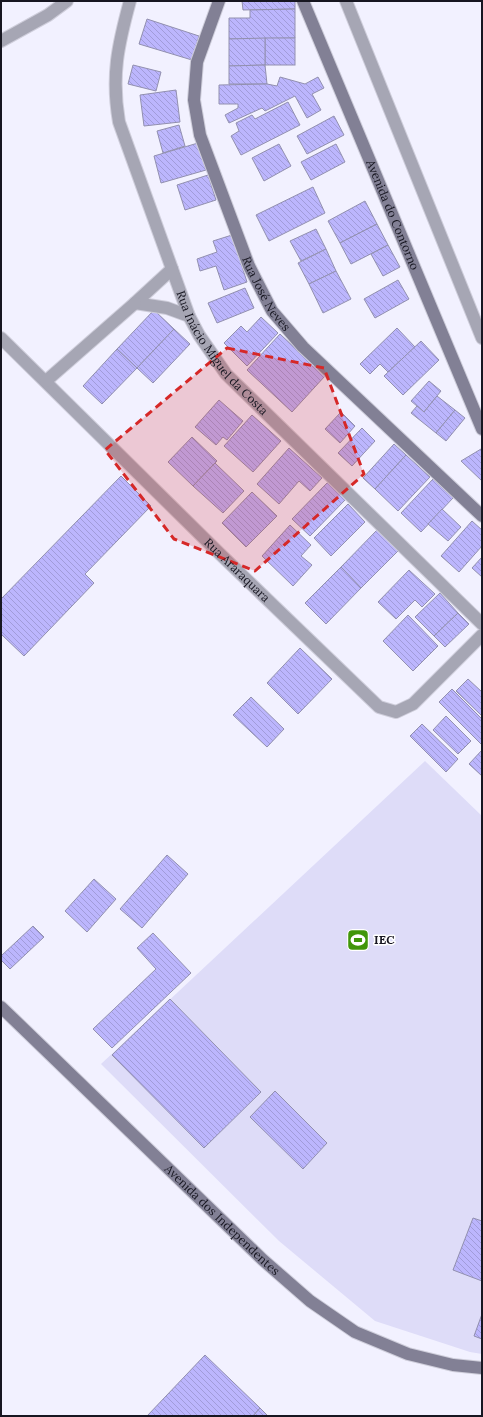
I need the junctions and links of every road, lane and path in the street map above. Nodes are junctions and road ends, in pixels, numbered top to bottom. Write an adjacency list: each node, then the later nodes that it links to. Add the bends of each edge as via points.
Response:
1 (67, 1): 6 (street, via 48,15)
2 (130, 1): 7 (street, Rua Inácio Miguel da Costa, via 119,43 115,100 119,122)
3 (219, 1): 14 (street, Rua José Neves, via 197,62 194,100 200,136 249,266 272,311 303,347)
4 (303, 1): 13 (street, Avenida do Contorno)
5 (346, 1): 11 (street)
6 (1, 41)
7 (172, 269): 8 (street); 9 (street, Rua Inácio Miguel da Costa)
8 (135, 303): 9 (street, via 167,308); 12 (street)
9 (189, 316): 15 (street, Rua Inácio Miguel da Costa, via 226,374)
10 (1, 338): 12 (street, Rua Araraquara)
11 (482, 338)
12 (46, 381): 16 (street, Rua Araraquara, via 378,707 396,712 413,704)
13 (482, 429)
14 (482, 516)
15 (482, 624)
16 (482, 635)
17 (1, 1007): 18 (street, Avenida dos Independentes, via 264,1260 310,1301 355,1332 408,1354 453,1365)
18 (482, 1368)

